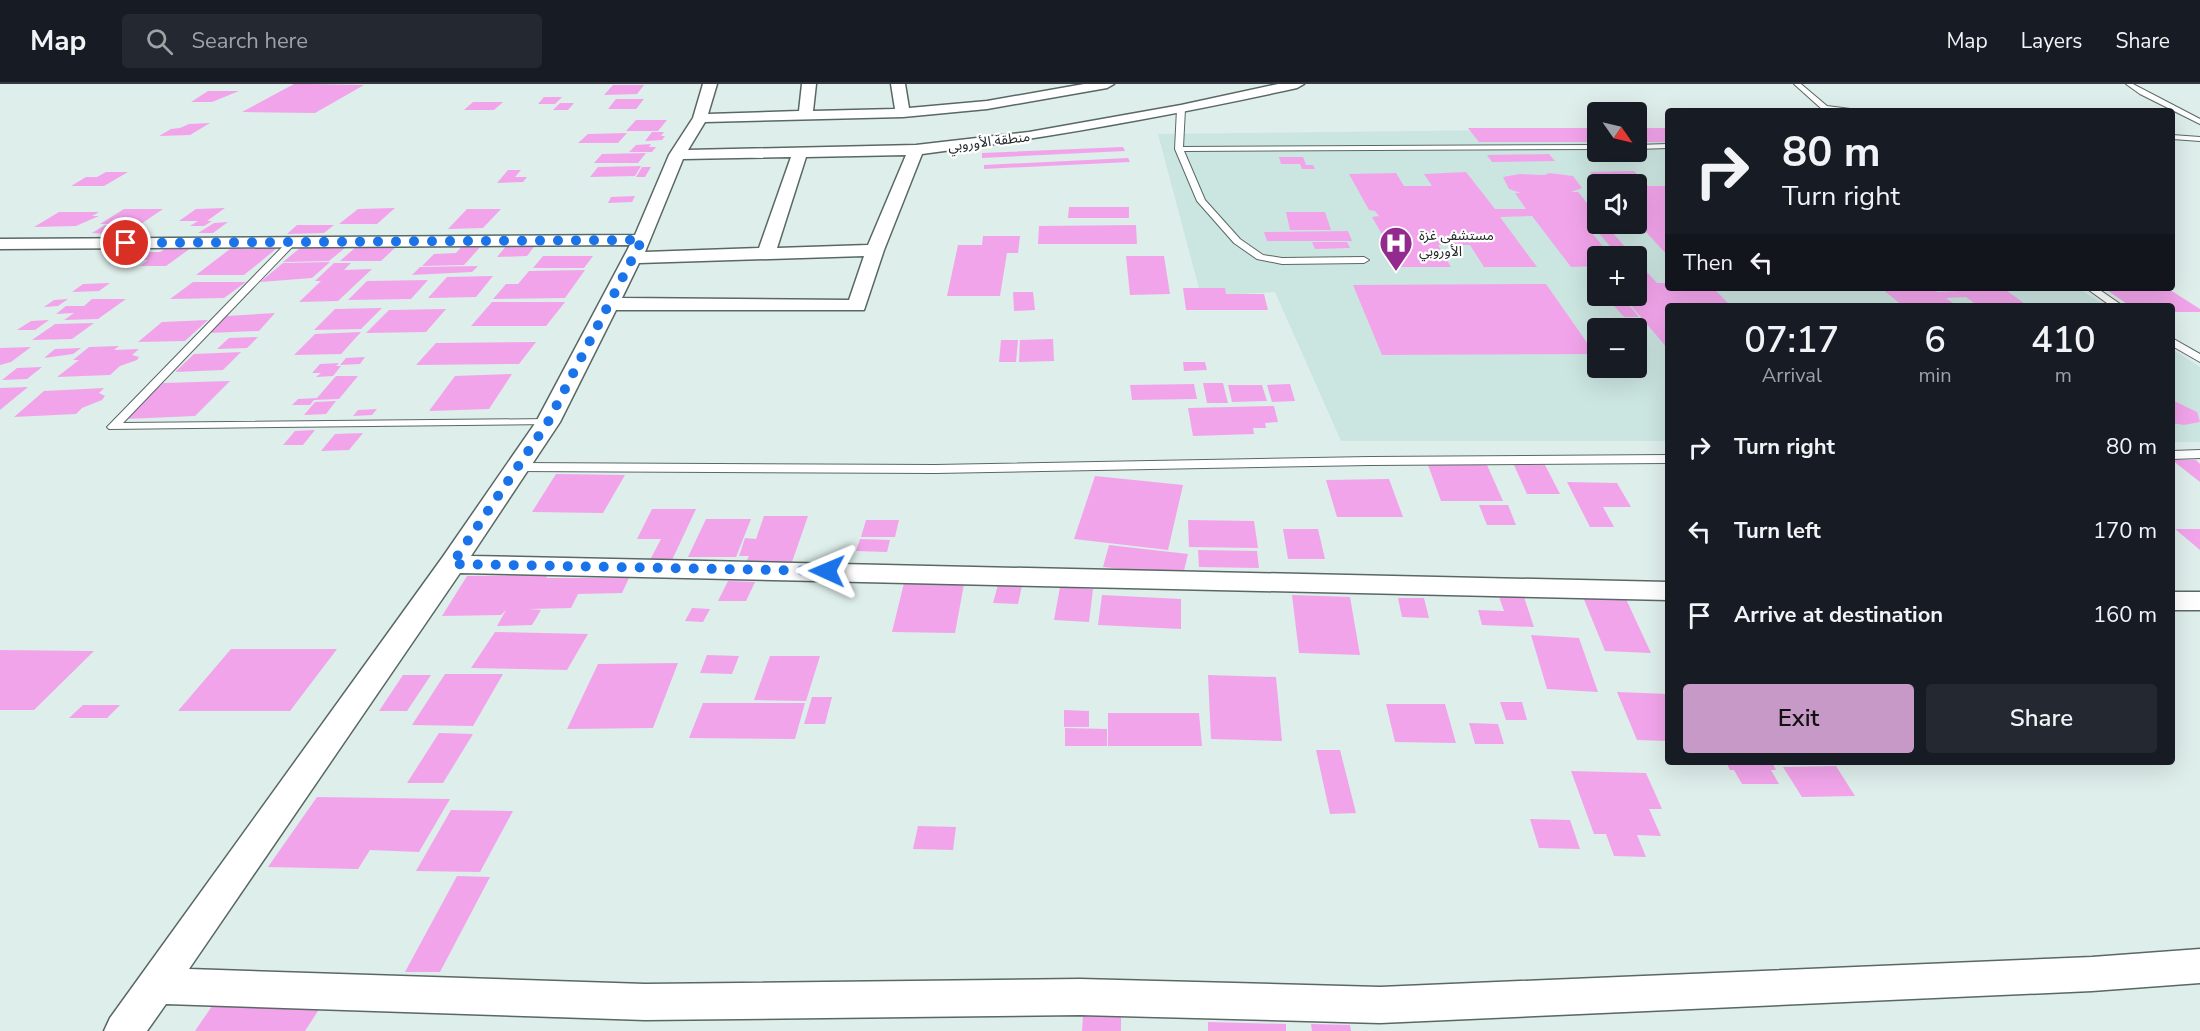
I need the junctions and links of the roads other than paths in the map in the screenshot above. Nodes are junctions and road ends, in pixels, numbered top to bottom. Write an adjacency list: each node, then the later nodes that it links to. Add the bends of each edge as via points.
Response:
1 (710, 84): 17 (street)
2 (809, 84): 16 (street)
3 (898, 84): 15 (street)
4 (1107, 84): 10 (street)
5 (1239, 84): 9 (street)
6 (1297, 84): 9 (street, منطقة الأوروبي)
7 (1797, 84): 11 (lane)
8 (2129, 84): 12 (lane)
9 (1255, 93): 13 (street, منطقة الأوروبي)
10 (985, 100): 15 (street); 19 (street)
11 (1825, 108)
12 (2172, 108)
13 (1181, 109): 19 (street, منطقة الأوروبي); 25 (lane)
14 (2175, 110): 18 (lane)
15 (903, 113): 16 (street)
16 (805, 117): 17 (street)
17 (700, 118): 28 (street)
18 (2200, 122)
19 (1029, 136): 26 (street, منطقة الأوروبي)
20 (2175, 137): 21 (lane)
21 (2200, 139)
22 (1665, 146): 24 (lane)
23 (1587, 147): 25 (lane)
24 (1647, 147)
25 (1179, 149): 34 (lane, via 1201,201 1237,241 1260,257 1282,261)
26 (915, 150): 27 (street, منطقة الأوروبي); 32 (street)
27 (800, 152): 28 (street, منطقة الأوروبي); 33 (street)
28 (677, 154): 31 (street)
29 (292, 242): 30 (street); 31 (street); 40 (lane, via 113,427)
30 (0, 244)
31 (637, 249): 33 (street); 37 (street)
32 (875, 250): 33 (street); 37 (street, via 857,306)
33 (767, 252)
34 (1364, 260)
35 (2096, 291): 36 (lane)
36 (2114, 303)
37 (610, 304): 40 (street)
38 (2175, 343): 39 (lane)
39 (2200, 359)
40 (548, 422): 44 (street)
41 (2200, 454): 42 (lane)
42 (2175, 455)
43 (1665, 459): 44 (lane, via 935,470)
44 (518, 467): 45 (street)
45 (452, 564): 46 (street); 50 (street)
46 (1665, 591)
47 (2175, 601): 48 (street)
48 (2200, 601)
49 (2200, 966): 50 (street, via 2080,975 1380,1005 1080,997 645,1002)
50 (155, 986): 51 (street)
51 (124, 1031)

